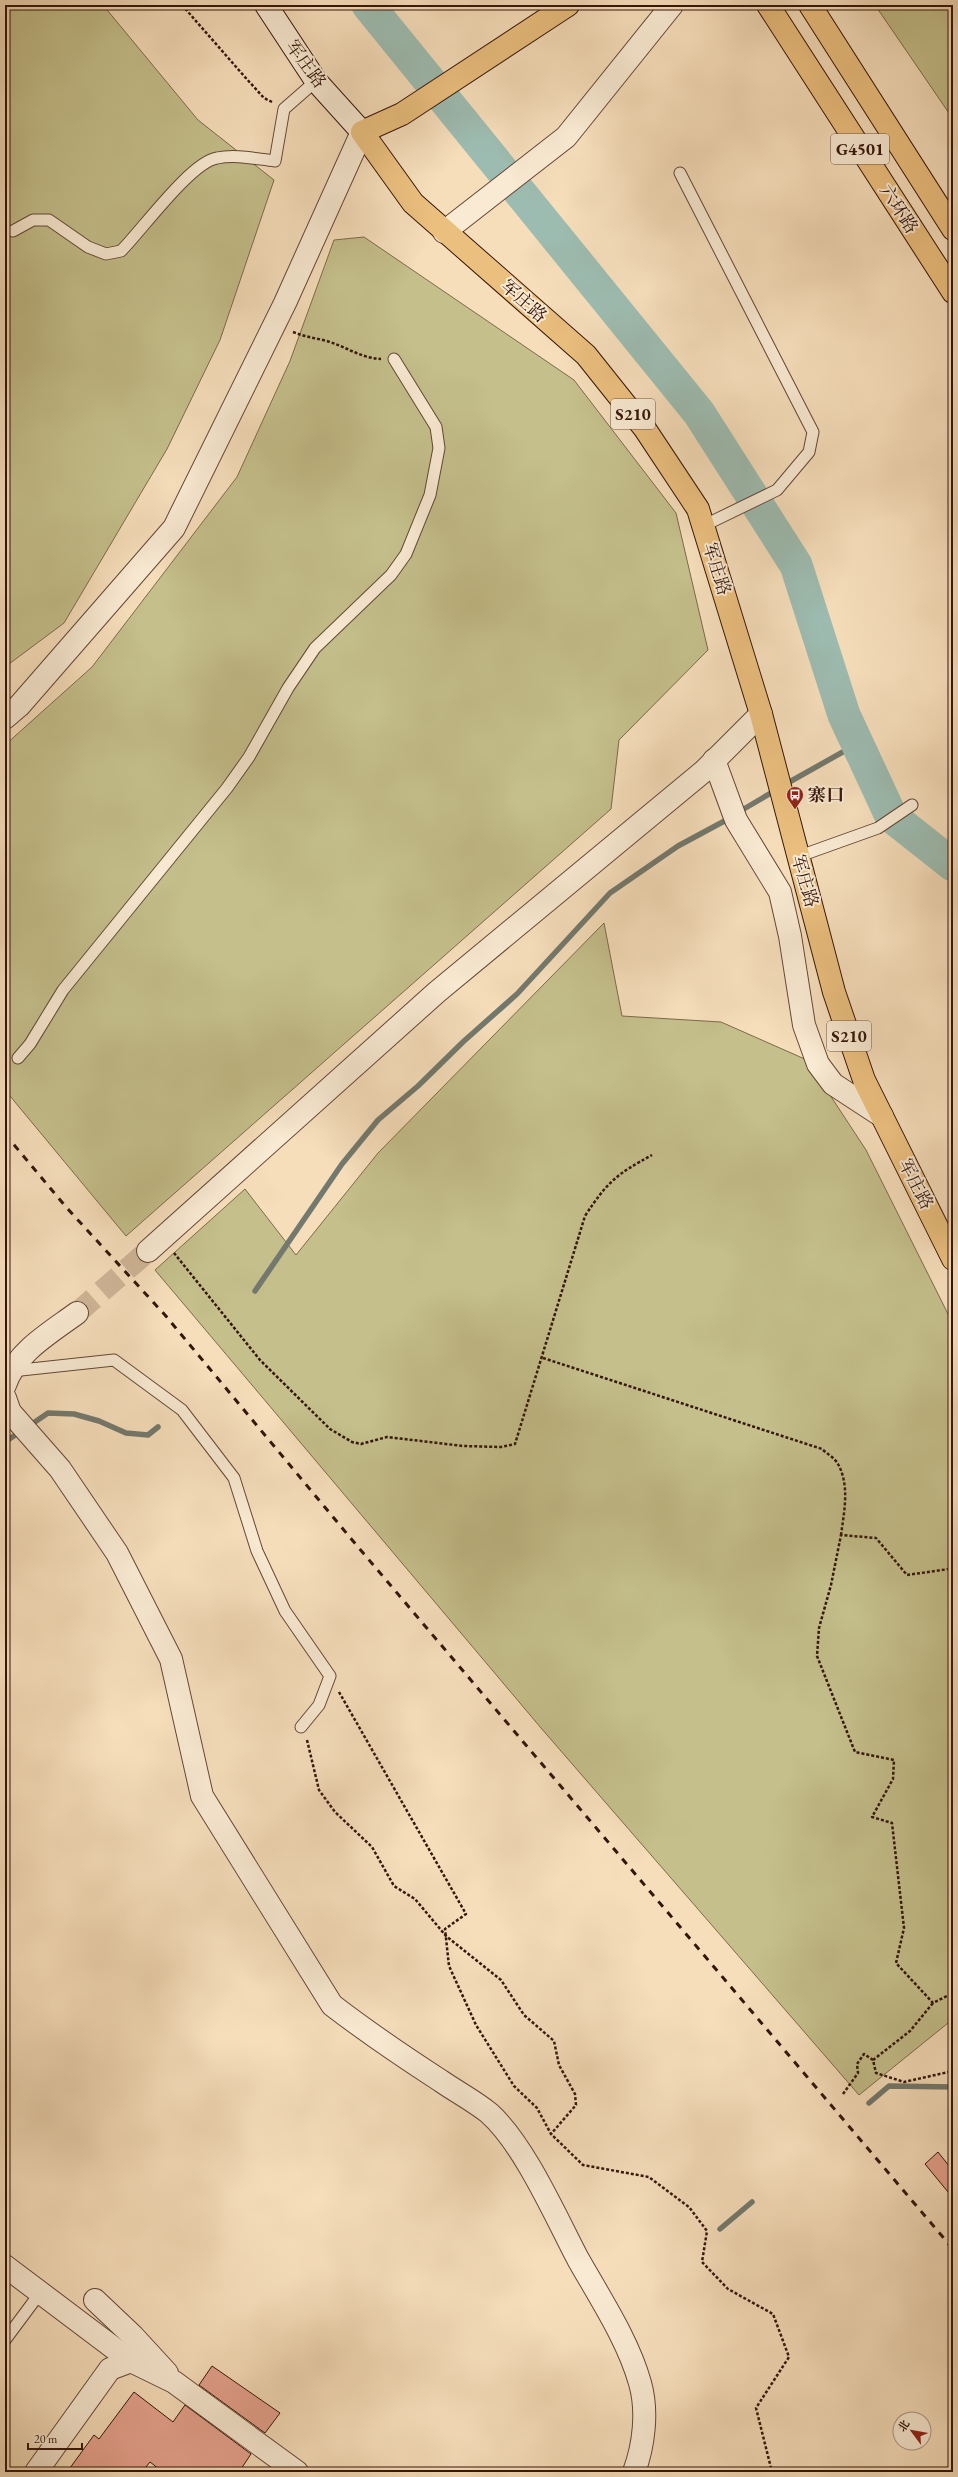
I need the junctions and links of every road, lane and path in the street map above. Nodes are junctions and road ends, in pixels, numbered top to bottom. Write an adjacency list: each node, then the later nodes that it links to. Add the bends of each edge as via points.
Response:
1 (182, 5): 8 (path, via 264,98)
2 (266, 5): 7 (street, 军庄路)
3 (568, 5): 9 (main road, via 402,114)
4 (672, 5): 13 (street, via 566,137)
5 (768, 5): 14 (main road, 六环路 / G4501)
6 (810, 5): 11 (main road, 六环路 / G4501)
7 (316, 81): 8 (lane); 9 (street, 军庄路)
8 (284, 109): 12 (lane, via 275,161 232,156 215,158 196,168 121,252 106,254 88,247 49,220 33,220)
9 (362, 132): 13 (main road, 军庄路 / S210, via 413,203); 15 (street)
10 (680, 173): 17 (lane, via 813,432 809,452 777,490)
11 (953, 229)
12 (13, 231)
13 (444, 232): 17 (main road, 军庄路 / S210, via 586,356 645,429 698,509)
14 (953, 292)
15 (274, 325): 16 (path, via 323,340 368,358); 19 (street, via 174,528 19,706)
16 (394, 360): 23 (lane, via 436,427 439,448 430,495 406,554 391,575 315,648 288,688 249,757 227,788 63,990 30,1044)
17 (703, 526): 18 (main road, 军庄路 / S210)
18 (761, 714): 20 (street); 22 (main road, 军庄路 / S210)
19 (5, 718)
20 (714, 760): 24 (street, via 736,820 780,892 790,936 804,1025 818,1064 833,1084); 26 (street, via 437,992)
21 (912, 804): 22 (lane, via 878,828)
22 (797, 857): 24 (main road, 军庄路 / S210, via 834,992 864,1080)
23 (18, 1058)
24 (882, 1116): 27 (main road, 军庄路 / S210)
25 (652, 1155): 29 (path, via 620,1173 600,1194 585,1216)
26 (156, 1245): 29 (path, via 260,1360 330,1429 352,1442 361,1444 387,1437 463,1446 501,1447 515,1444)
27 (953, 1259)
28 (77, 1313): 30 (street, via 32,1346)
29 (543, 1358): 32 (path, via 822,1449 837,1463 842,1476 846,1498)
30 (7, 1378): 34 (lane, via 114,1360 182,1410 234,1478 257,1550 285,1611)
31 (8, 1405): 51 (street, via 60,1469 117,1553 171,1660 202,1796 332,2006 488,2113 507,2132 526,2162 620,2336 640,2384 644,2414 640,2455)
32 (841, 1536): 33 (path, via 876,1538 907,1575 949,1569); 38 (path, via 819,1628 817,1656 855,1752 894,1760 893,1779 872,1817 892,1823 904,1928 896,1963)
33 (953, 1565)
34 (330, 1676): 35 (lane, via 318,1705); 36 (path, via 466,1914 445,1928)
35 (301, 1727): 36 (path, via 308,1742 319,1790 335,1812 372,1847 394,1886 415,1899)
36 (446, 1936): 42 (path, via 449,1966 476,2025 514,2086 537,2108); 42 (path, via 501,1980 524,2015 554,2041 559,2065 575,2094 576,2105)
37 (953, 1993): 38 (path)
38 (933, 2004): 39 (path, via 910,2032)
39 (873, 2060): 40 (path, via 876,2074 904,2082); 41 (path, via 864,2054 857,2064 858,2073)
40 (953, 2071)
41 (842, 2094)
42 (552, 2134): 52 (path, via 583,2165 649,2177 689,2207 706,2231 702,2262 728,2289 773,2314 789,2357 756,2408)
43 (5, 2266): 44 (street)
44 (40, 2293): 46 (lane); 47 (street)
45 (95, 2300): 48 (street, via 133,2336)
46 (5, 2340)
47 (131, 2361): 48 (street); 49 (street, via 110,2369)
48 (174, 2382): 50 (street)
49 (36, 2472)
50 (298, 2472)
51 (634, 2472)
52 (772, 2472)

